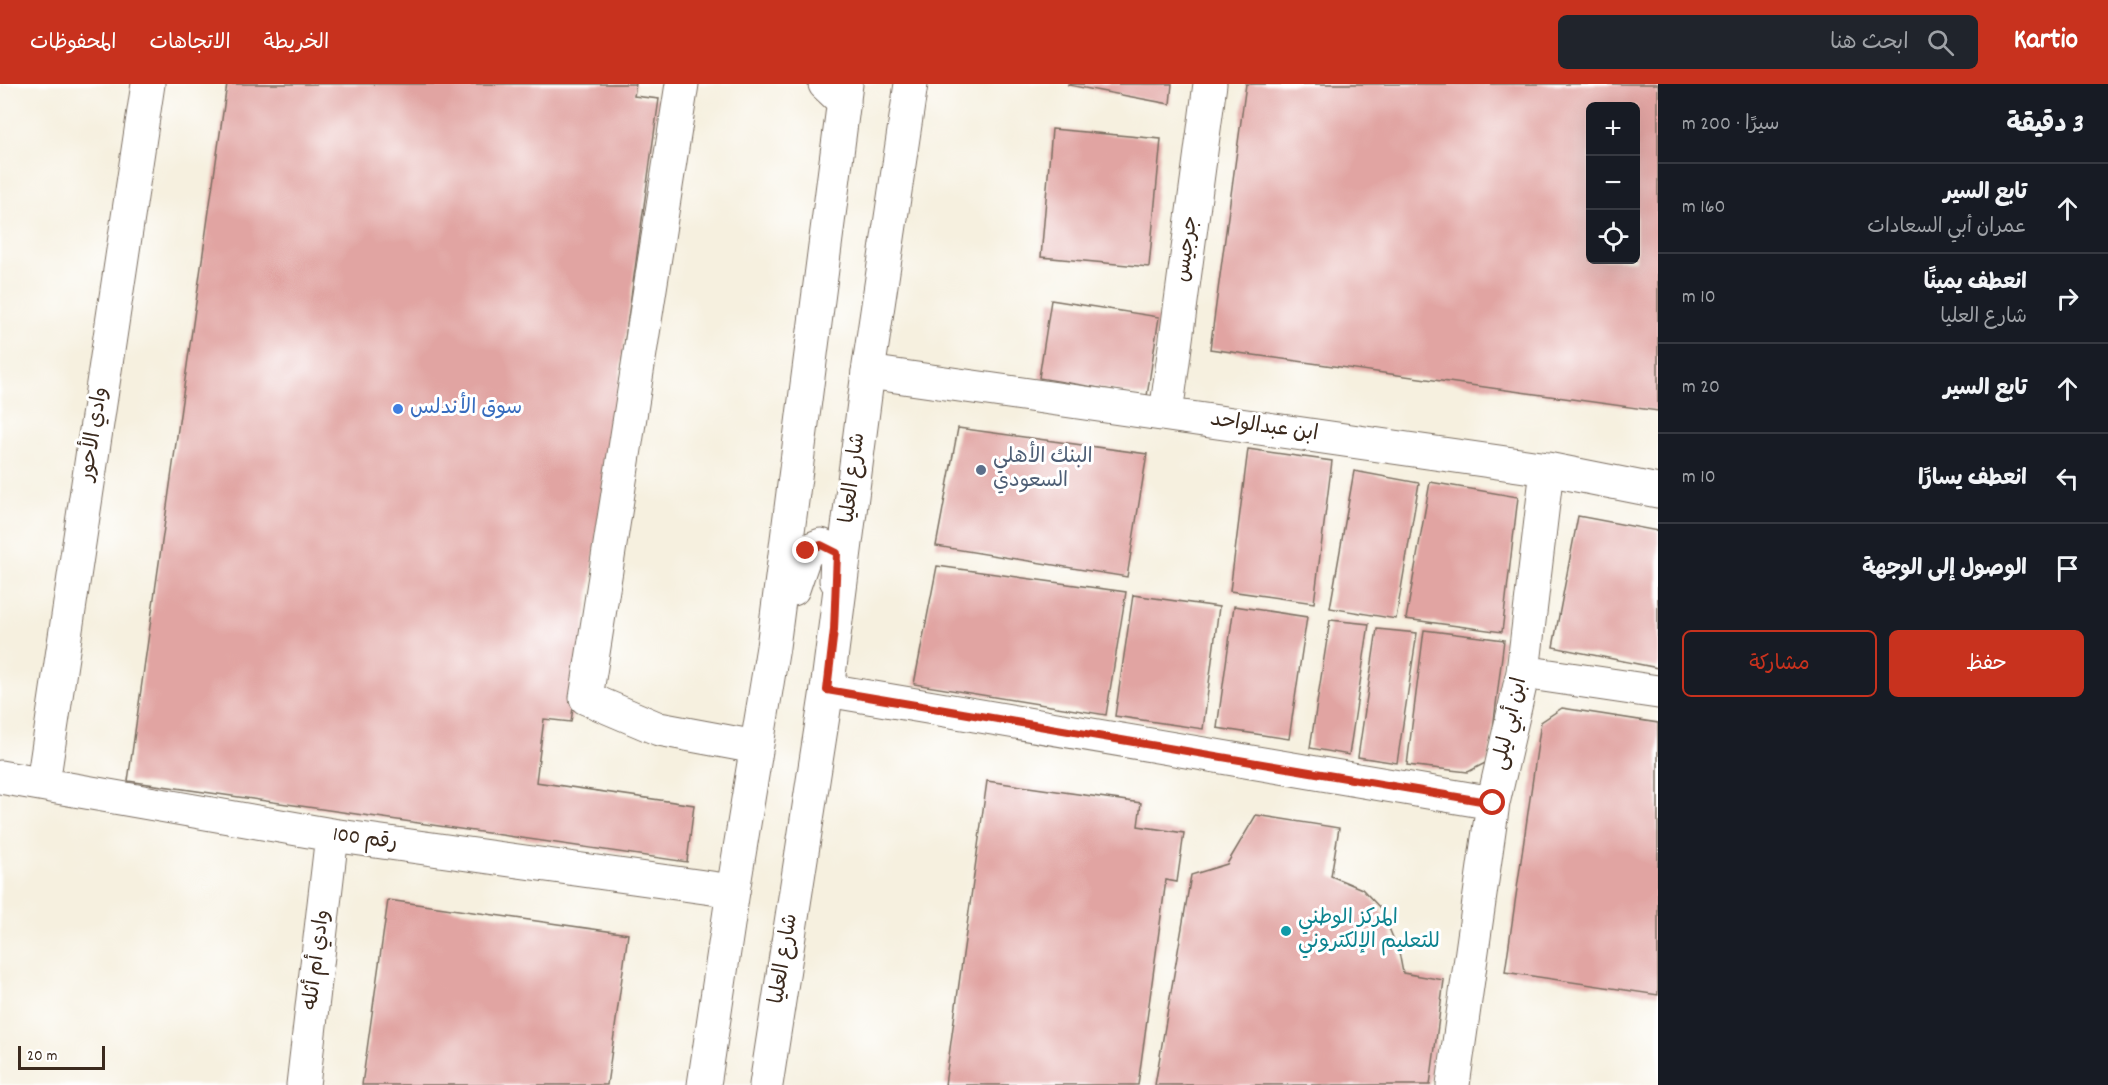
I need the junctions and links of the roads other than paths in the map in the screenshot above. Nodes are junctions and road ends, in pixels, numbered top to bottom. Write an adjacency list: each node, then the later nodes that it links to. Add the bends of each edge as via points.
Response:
1 (148, 84): 17 (street, وادي الأحور)
2 (682, 84): 15 (street, via 586,698 658,729)
3 (911, 84): 6 (street, شارع العليا)
4 (1210, 84): 7 (street, جرجيس)
5 (838, 90): 11 (street)
6 (868, 372): 7 (street, ابن عبدالواحد); 10 (street, شارع العليا)
7 (1166, 414): 8 (street, ابن عبدالواحد)
8 (1547, 469): 9 (street, ابن عبدالواحد); 12 (street, ابن أبي ليلى)
9 (1658, 491)
10 (834, 630): 11 (street, via 837,553 821,545 806,551); 13 (street, شارع العليا)
11 (773, 647): 15 (street)
12 (1523, 672): 14 (street); 18 (street, ابن أبي ليلى)
13 (827, 690): 18 (street); 23 (street, شارع العليا)
14 (1658, 693)
15 (756, 747): 20 (street)
16 (0, 777): 17 (street, رقم 100)
17 (43, 783): 19 (street, رقم 100)
18 (1493, 803): 24 (street, ابن أبي ليلى)
19 (332, 836): 20 (street, رقم 100); 21 (street, وادي أم أثله)
20 (732, 891): 22 (street)
21 (303, 1085)
22 (704, 1085)
23 (766, 1085)
24 (1453, 1085)

